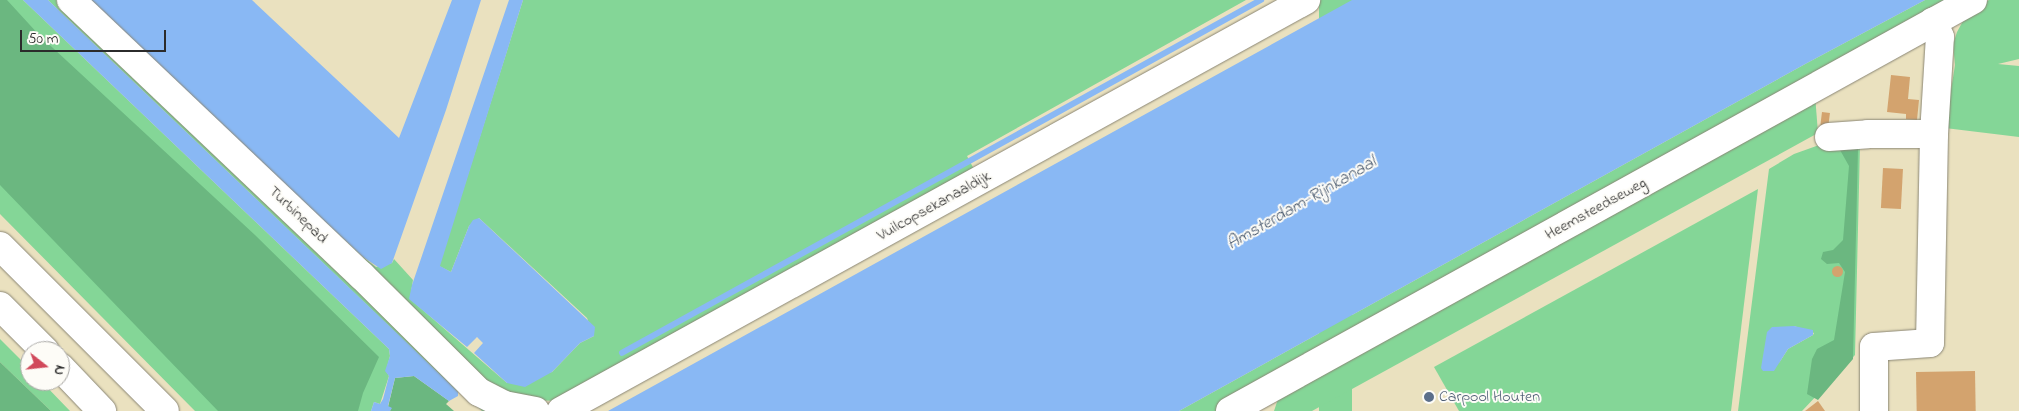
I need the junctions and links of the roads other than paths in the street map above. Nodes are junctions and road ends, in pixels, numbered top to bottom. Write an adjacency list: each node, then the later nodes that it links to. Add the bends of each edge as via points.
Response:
1 (71, 0): 14 (main road, Turbinepad, via 479,392 504,405)
2 (1306, 0): 15 (main road, Vuilcopsekanaaldijk)
3 (1973, 0): 4 (main road, Heemsteedseweg)
4 (1933, 21): 5 (main road, via 1940,37); 11 (main road, Heemsteedseweg)
5 (1934, 134): 6 (main road); 17 (main road, via 1930,344 1874,347)
6 (1829, 137)
7 (0, 246): 13 (main road)
8 (0, 306): 9 (main road)
9 (35, 341)
10 (70, 377): 12 (main road)
11 (1260, 404): 16 (main road, Heemsteedseweg)
12 (102, 411)
13 (165, 411)
14 (535, 411)
15 (562, 411)
16 (1230, 411)
17 (1874, 411)

